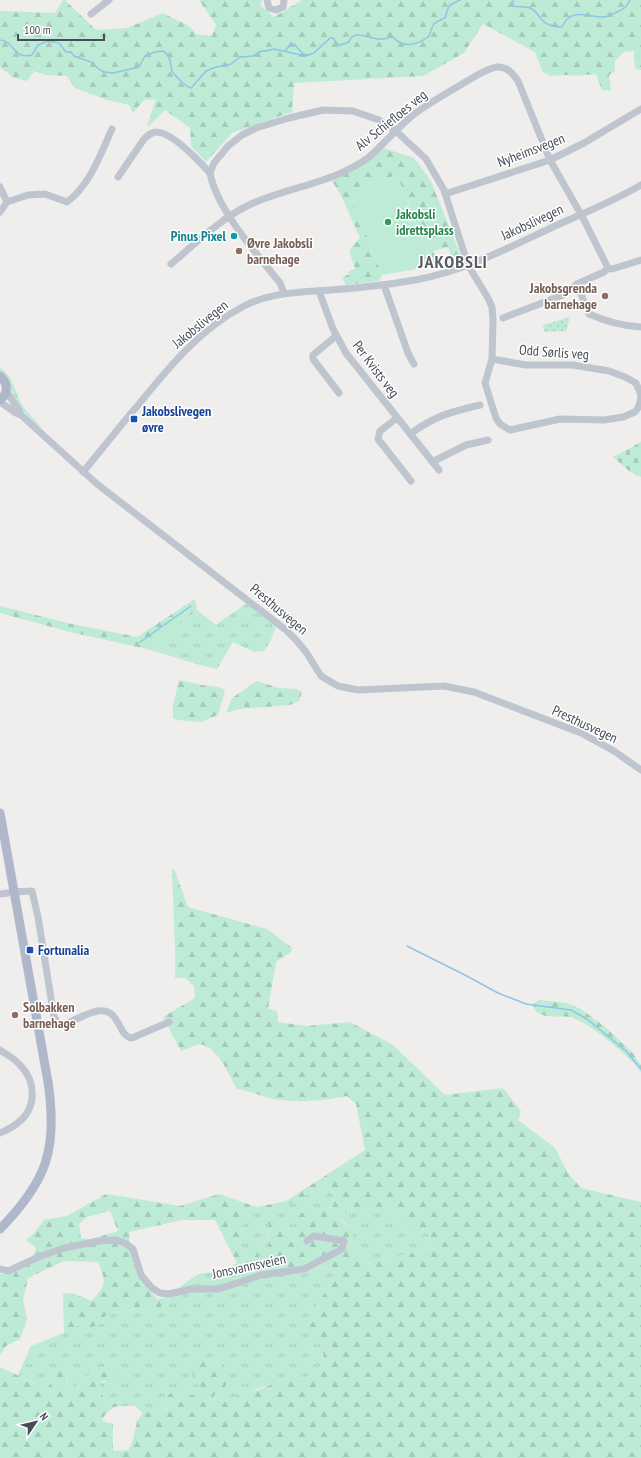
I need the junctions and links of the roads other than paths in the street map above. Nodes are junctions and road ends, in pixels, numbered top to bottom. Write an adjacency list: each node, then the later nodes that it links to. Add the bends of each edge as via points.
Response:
1 (108, 0): 4 (street)
2 (267, 0): 3 (street, via 270,8 276,10 283,7)
3 (284, 0)
4 (91, 14)
5 (641, 109): 8 (street, Nyheimsvegen)
6 (112, 129): 14 (street, via 87,181 67,202 45,194 28,194)
7 (396, 131): 8 (street, Alv Schiefloes veg, via 436,100 471,78 497,67 510,70 518,81); 9 (street, Odd Sørlis veg, via 379,120 353,111 323,110 296,116 242,135 224,150); 13 (street, Odd Sørlis veg, via 426,159); 17 (street, Alv Schiefloes veg, via 354,166 252,204)
8 (550, 160): 13 (street, Nyheimsvegen); 16 (street, Alv Schiefloes veg)
9 (210, 173): 10 (street, via 182,145 166,135 155,132 144,139); 17 (street)
10 (118, 176)
11 (641, 185): 16 (street, Jakobslivegen)
12 (0, 187): 14 (street)
13 (445, 194): 20 (street, Odd Sørlis veg)
14 (7, 202): 15 (street)
15 (0, 212)
16 (580, 214): 20 (street, Jakobslivegen); 21 (street, Alv Schiefloes veg)
17 (229, 216): 19 (street, Alv Schiefloes veg); 25 (street, via 280,283)
18 (641, 260): 21 (street)
19 (171, 264)
20 (468, 265): 23 (street, Jakobslivegen, via 426,278); 29 (street, Odd Sørlis veg, via 492,307)
21 (608, 268): 22 (street)
22 (577, 284): 26 (street, via 564,295); 27 (street, via 589,314 627,326)
23 (384, 285): 24 (street, Jakobslivegen); 30 (street)
24 (319, 291): 25 (street, Jakobslivegen); 28 (street, Per Kvists veg)
25 (284, 293): 42 (street, Jakobslivegen, via 260,299 238,309 216,324 156,383)
26 (503, 318)
27 (641, 327)
28 (336, 336): 33 (street, Per Kvists veg, via 313,355 313,359); 37 (street, Per Kvists veg, via 353,364)
29 (492, 359): 29 (street, Odd Sørlis veg, via 485,383 496,418 510,430 560,420 604,420 623,417 635,412 641,398 636,384 615,373 573,365 526,365)
30 (414, 364)
31 (0, 376): 32 (main road, via 5,383)
32 (6, 391): 34 (main road); 36 (street, Presthusvegen)
33 (339, 393)
34 (0, 401): 36 (street, Presthusvegen)
35 (480, 405): 38 (street, via 438,416)
36 (21, 415): 42 (street, Presthusvegen)
37 (397, 418): 38 (street, Per Kvists veg); 43 (street, Per Kvists veg, via 380,431 378,439)
38 (410, 434): 40 (street, Per Kvists veg)
39 (488, 440): 40 (street, via 466,445)
40 (432, 462): 41 (street, Per Kvists veg)
41 (439, 470)
42 (83, 472): 44 (street, Presthusvegen, via 286,630 306,652 321,676 330,682 358,690 444,686 474,692 581,733 614,751)
43 (411, 481)
44 (641, 770)
45 (0, 813): 46 (main road)
46 (14, 892): 47 (street); 48 (street, via 32,891 34,896 54,1017 58,1023 62,1025 95,1012 106,1011 114,1017 126,1035 132,1038); 51 (main road, via 48,1082 52,1124 50,1144 40,1177 25,1201)
47 (0, 894)
48 (169, 1022)
49 (0, 1050): 50 (street, via 23,1068 32,1086 30,1106 22,1119)
50 (0, 1133)
51 (0, 1230)
52 (307, 1241): 53 (street, Jonsvannsveien, via 314,1236 344,1241 342,1249 304,1269 261,1275 219,1289 191,1289 169,1294 160,1293 152,1288 141,1275 133,1249 116,1240 64,1248 8,1271)
53 (0, 1269)

